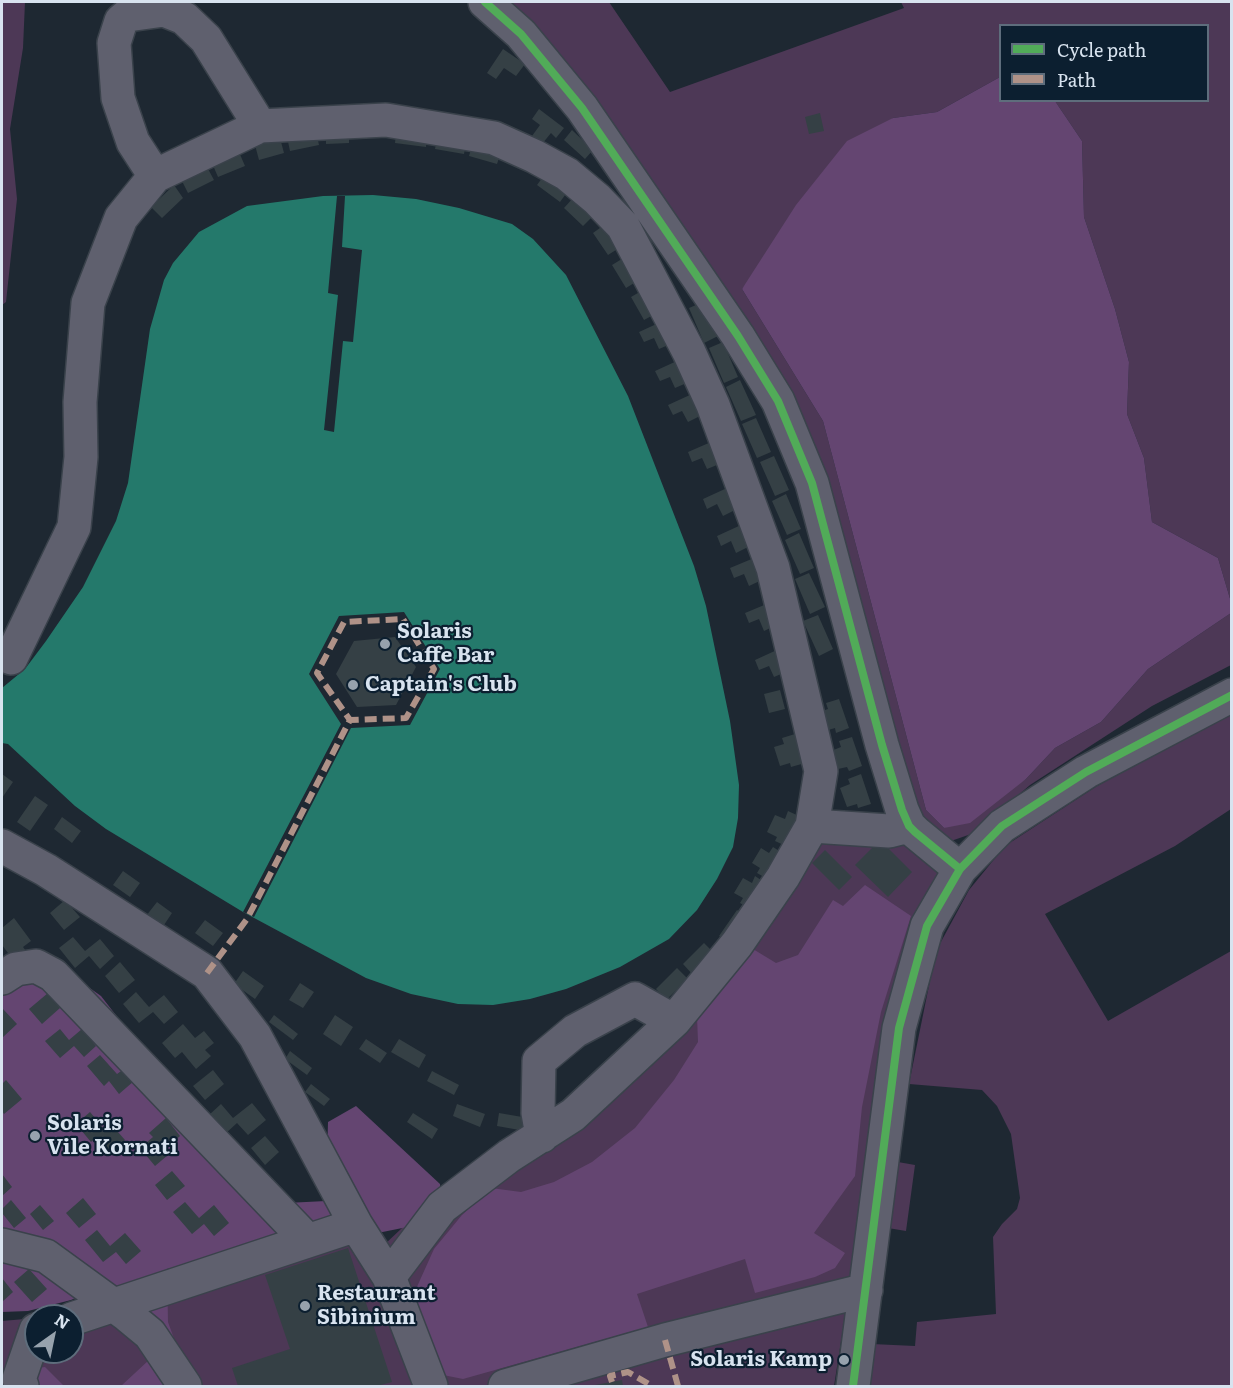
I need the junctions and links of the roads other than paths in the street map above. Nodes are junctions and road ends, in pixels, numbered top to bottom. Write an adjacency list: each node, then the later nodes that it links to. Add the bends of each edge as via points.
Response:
1 (485, 2): 8 (street, via 521,34 582,108 778,401 812,483 882,746)
2 (128, 8): 3 (street, via 164,9 183,18 206,39); 4 (street, via 114,43 118,98 133,141)
3 (260, 126): 4 (street); 7 (street, via 386,120 494,138 567,174 623,226 690,352 773,568 821,771)
4 (155, 176): 5 (street, via 121,218 88,303 74,527)
5 (10, 658)
6 (1232, 695): 10 (street, via 1037,801 1002,826)
7 (812, 826): 8 (street, via 889,831); 12 (street, via 737,944)
8 (909, 826): 10 (street)
9 (2, 846): 14 (street, via 207,973 255,1036)
10 (960, 869): 18 (street, via 927,926 898,1028)
11 (2, 978): 15 (street, via 16,969 36,966 52,975)
12 (674, 1021): 13 (street, via 573,1115); 13 (street, via 634,999 575,1031 539,1061 538,1113)
13 (542, 1136): 17 (street, via 509,1156 442,1208)
14 (356, 1225): 15 (street); 17 (street)
15 (308, 1241): 19 (street)
16 (2, 1245): 19 (street, via 46,1256)
17 (389, 1277): 24 (street)
18 (866, 1290): 25 (street, via 665,1340); 26 (street)
19 (113, 1307): 20 (street); 23 (street, via 150,1335)
20 (84, 1315)
21 (24, 1364): 22 (street, via 19,1379)
22 (22, 1386)
23 (185, 1386)
24 (431, 1386)
25 (505, 1386)
26 (853, 1386)

